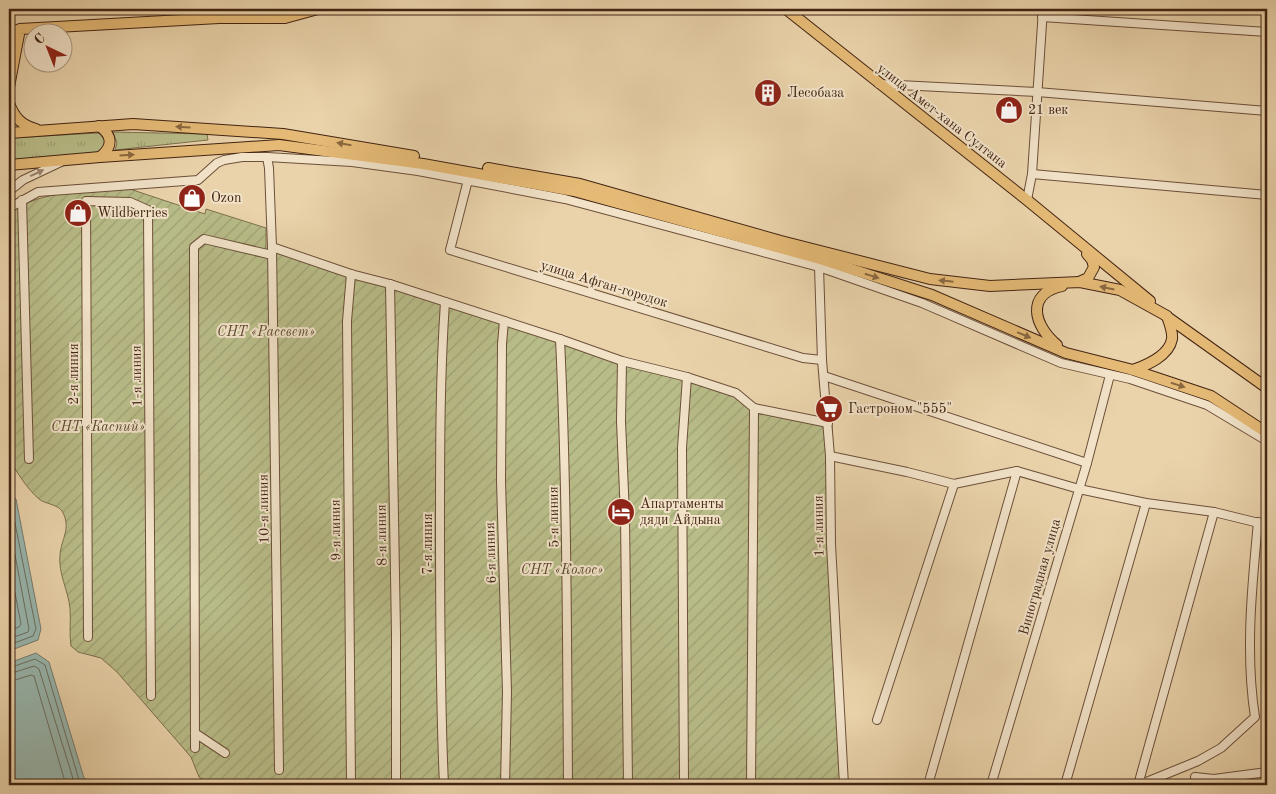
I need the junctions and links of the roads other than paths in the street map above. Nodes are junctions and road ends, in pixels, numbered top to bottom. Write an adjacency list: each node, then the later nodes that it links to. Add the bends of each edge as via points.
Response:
1 (318, 9): 4 (main road, via 285,18 219,18)
2 (786, 9): 7 (main road, улица Амет-хана Султана)
3 (1043, 13): 6 (street); 9 (street)
4 (20, 29): 5 (street); 8 (main road)
5 (9, 30)
6 (1267, 32)
7 (879, 84): 9 (street); 25 (main road, улица Амет-хана Султана)
8 (9, 87)
9 (1037, 92): 11 (street); 19 (street)
10 (9, 103): 13 (main road, via 22,123)
11 (1267, 111)
12 (98, 126): 13 (main road); 15 (main road, via 106,131 110,140 109,147); 33 (main road, one-way to 12, via 990,286 930,279 580,184 283,134 133,124)
13 (42, 131): 14 (main road)
14 (9, 133)
15 (100, 157): 17 (main road); 39 (main road, one-way to 39, via 279,145 424,164 574,191 820,258 932,295)
16 (266, 157): 20 (street, via 352,162); 21 (street, via 224,160 198,180); 30 (street, 10-я линия)
17 (67, 160): 18 (main road); 22 (street, one-way to 17, via 23,180)
18 (9, 165)
19 (1032, 174): 23 (street); 25 (street)
20 (468, 180): 31 (street, via 565,198); 40 (street, улица Афган-городок, via 450,250 803,358)
21 (85, 187): 24 (street, via 38,192); 27 (street)
22 (9, 191)
23 (1267, 195)
24 (22, 200): 28 (street); 52 (street)
25 (1027, 200): 29 (main road, улица Амет-хана Султана)
26 (86, 201): 27 (street, 1-я линия); 61 (street, 2-я линия)
27 (98, 201): 62 (street, 1-я линия, via 130,202 148,210)
28 (9, 208)
29 (1080, 246): 33 (main road, via 1094,266 1088,278); 36 (main road)
30 (272, 251): 32 (street); 64 (street, via 204,238 194,247); 67 (street, 10-я линия)
31 (819, 267): 40 (street, 1-я линия); 43 (street, via 922,304 1061,363)
32 (351, 274): 34 (street); 70 (street, 9-я линия, via 347,321)
33 (1080, 282): 36 (main road, one-way to 33, via 1120,290); 39 (main road, via 1054,288 1043,295 1036,306 1042,330)
34 (390, 284): 35 (street); 71 (street, 8-я линия)
35 (445, 302): 37 (street); 72 (street, 7-я линия, via 440,423 440,692)
36 (1167, 316): 42 (main road, via 1172,338 1168,347 1160,357); 46 (main road)
37 (504, 321): 38 (street); 73 (street, 6-я линия, via 501,480 507,692)
38 (560, 339): 41 (street); 74 (street, 5-я линия, via 567,544)
39 (1066, 353): 42 (main road)
40 (822, 360): 44 (street, 1-я линия)
41 (622, 361): 45 (street); 75 (street)
42 (1133, 370): 49 (main road, one-way to 49, via 1210,396)
43 (1110, 375): 50 (street, via 1207,404); 53 (street, Виноградная улица)
44 (824, 376): 48 (street, 1-я линия); 53 (street)
45 (687, 377): 47 (street, via 736,393); 76 (street, via 682,448)
46 (1267, 388)
47 (754, 408): 48 (street); 77 (street)
48 (828, 423): 51 (street, 1-я линия)
49 (1267, 433)
50 (1267, 441)
51 (830, 456): 55 (street); 78 (street, 1-я линия, via 831,544)
52 (29, 459)
53 (1087, 463): 56 (street, Виноградная улица)
54 (1017, 471): 55 (street); 56 (street); 79 (street)
55 (954, 484): 63 (street)
56 (1079, 489): 57 (street); 80 (street, Виноградная улица)
57 (1146, 503): 58 (street); 81 (street)
58 (1214, 512): 59 (street); 82 (street)
59 (1258, 522): 60 (street); 82 (street, via 1252,591 1251,691 1255,717 1221,748)
60 (1267, 525)
61 (88, 637)
62 (151, 696)
63 (877, 720)
64 (195, 733): 65 (street); 66 (street)
65 (195, 748)
66 (225, 753)
67 (279, 770)
68 (1267, 772): 69 (street, via 1214,779)
69 (1195, 777)
70 (351, 785)
71 (396, 785)
72 (444, 785)
73 (504, 785)
74 (568, 785)
75 (628, 785)
76 (684, 785)
77 (751, 785)
78 (844, 785)
79 (928, 785)
80 (991, 785)
81 (1065, 785)
82 (1139, 785)

